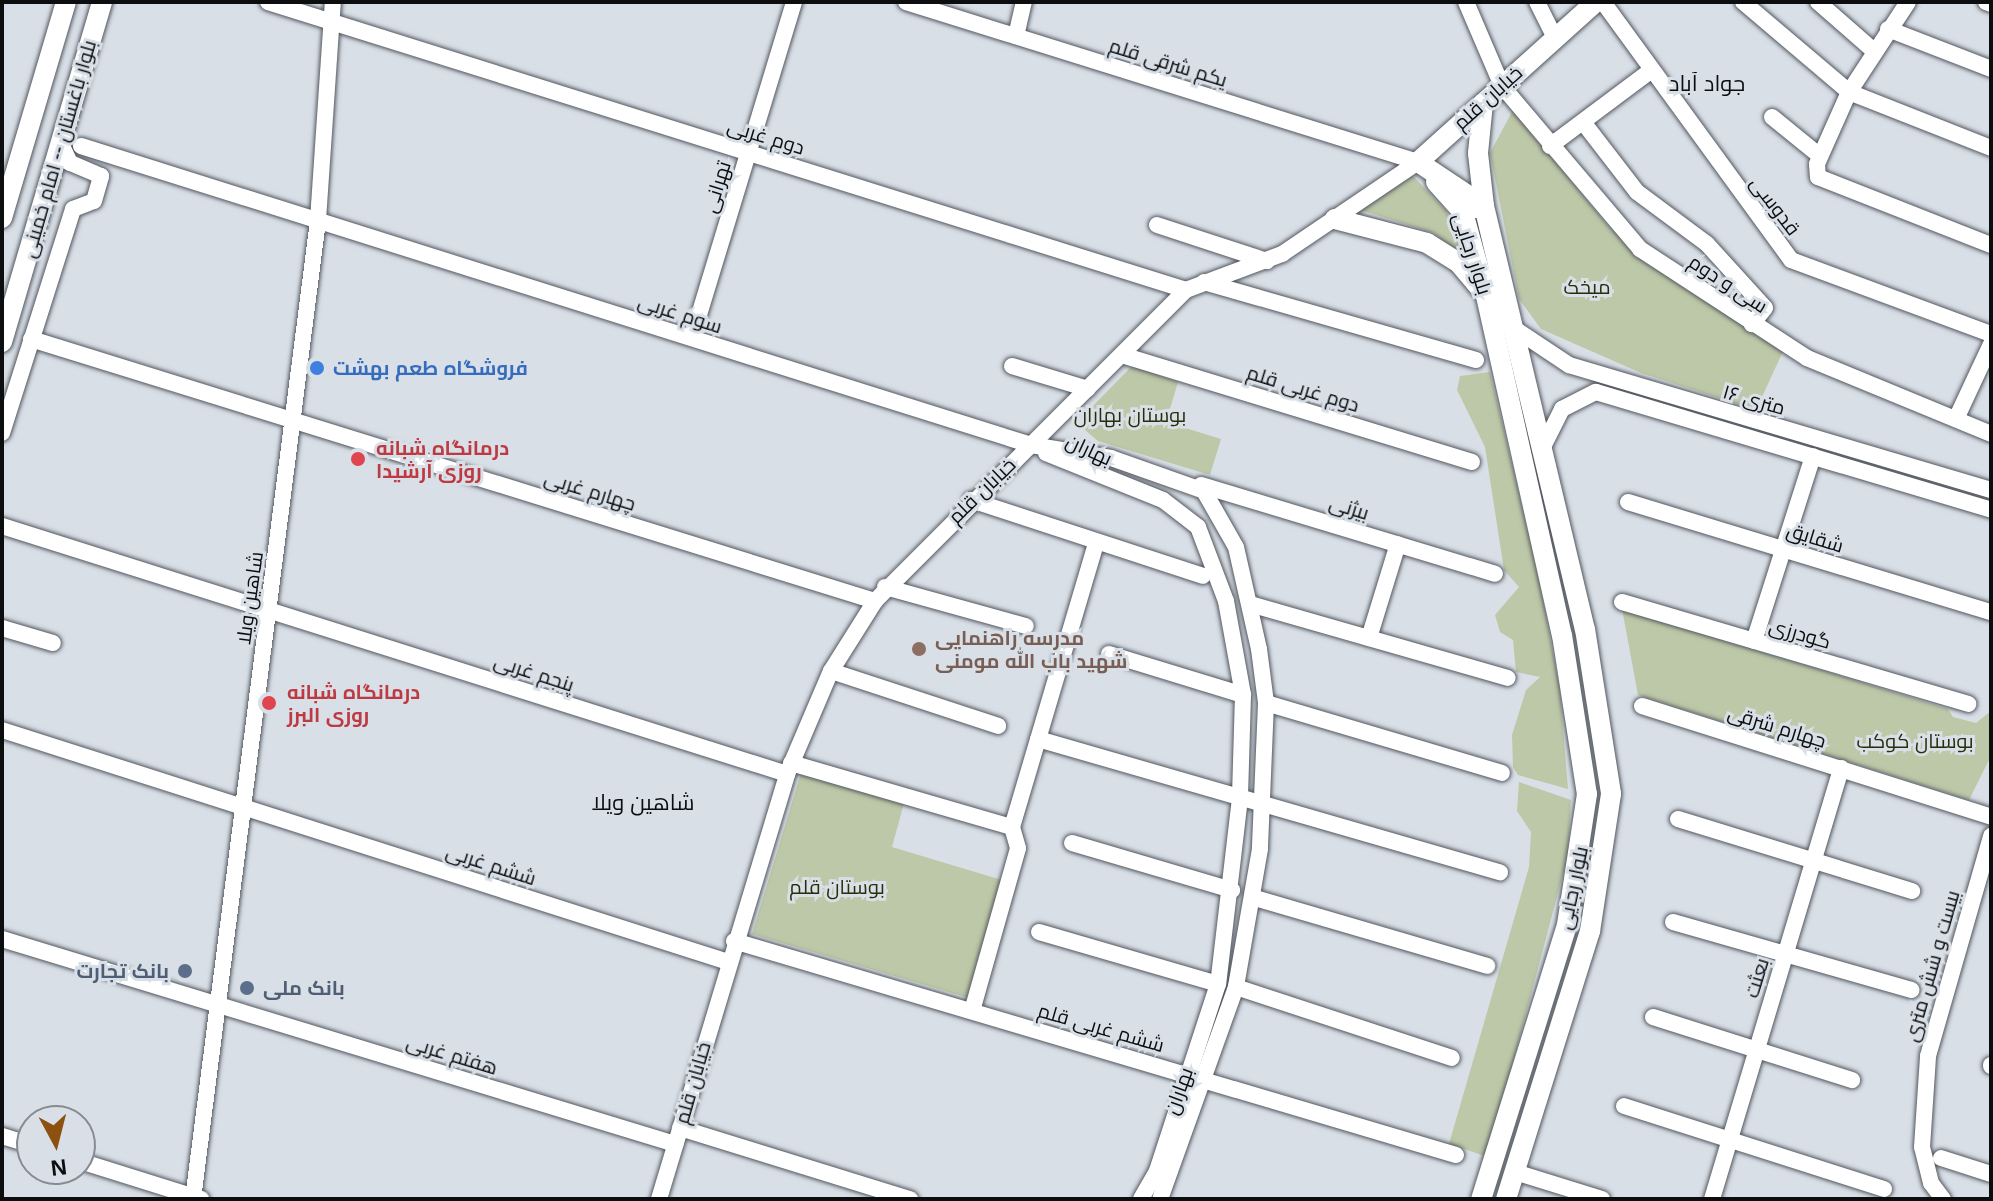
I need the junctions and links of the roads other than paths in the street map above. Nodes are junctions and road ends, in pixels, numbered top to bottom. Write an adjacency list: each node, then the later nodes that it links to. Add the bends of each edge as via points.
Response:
1 (66, 2): 36 (main road, بلوار باغستان -- امام خمینی)
2 (102, 2): 27 (main road, بلوار باغستان -- امام خمینی)
3 (268, 2): 15 (street, دوم غربی)
4 (333, 2): 15 (street, شاهین ویلا)
5 (794, 2): 31 (street, تهرانی)
6 (906, 2): 17 (street, یکم شرقی قلم)
7 (1024, 2): 17 (street)
8 (1466, 2): 22 (street, سی و دوم)
9 (1537, 2): 18 (street)
10 (1596, 2): 18 (main road, خیابان قلم)
11 (1603, 2): 21 (street, قدوسی)
12 (1743, 2): 23 (street)
13 (1818, 2): 19 (street)
14 (1908, 2): 16 (street)
15 (334, 22): 31 (street, دوم غربی); 38 (street, شاهین ویلا)
16 (1888, 29): 19 (street); 20 (street)
17 (1016, 36): 33 (street, یکم شرقی قلم)
18 (1555, 38): 22 (main road, خیابان قلم)
19 (1874, 51): 23 (street)
20 (1991, 69)
21 (1649, 72): 26 (street); 48 (street, قدوسی, via 1798,266)
22 (1502, 86): 24 (main road, خیابان قلم); 29 (street, سی و دوم)
23 (1849, 92): 30 (street); 32 (street)
24 (1483, 103): 33 (main road, خیابان قلم); 34 (main road, via 1478,153)
25 (1772, 117): 32 (street)
26 (1583, 122): 29 (street); 46 (street, via 1637,192 1707,244 1765,308)
27 (60, 142): 45 (main road, بلوار باغستان -- امام خمینی); 50 (street, via 70,163 101,176 94,201 73,209)
28 (81, 146): 38 (street, سوم غربی)
29 (1550, 146): 46 (street, سی و دوم, via 1640,249)
30 (1991, 148)
31 (748, 153): 43 (street, دوم غربی); 49 (street, تهرانی)
32 (1818, 161): 40 (street, via 1823,182)
33 (1418, 162): 34 (main road, بلوار رجایی); 35 (main road, بلوار رجایی); 37 (street, خیابان قلم)
34 (1484, 206): 35 (main road); 47 (main road, بلوار رجایی)
35 (1463, 212): 44 (main road, بلوار رجایی)
36 (2, 218)
37 (1335, 219): 41 (street, خیابان قلم); 44 (main road, via 1427,243 1459,263)
38 (318, 220): 49 (street, سوم غربی); 58 (street, شاهین ویلا)
39 (1157, 225): 41 (street)
40 (1991, 245)
41 (1267, 261): 42 (street, خیابان قلم)
42 (1203, 282): 43 (street, خیابان قلم); 54 (street)
43 (1186, 290): 53 (street, خیابان قلم)
44 (1486, 296): 101 (main road, بلوار رجایی, via 1562,635)
45 (6, 317): 51 (main road, بلوار باغستان -- امام خمینی)
46 (1752, 324): 57 (street, سی و دوم, via 1807,358)
47 (1515, 329): 62 (main road, بلوار رجایی); 68 (street, ۱۶ متری, via 1569,365)
48 (1991, 334)
49 (692, 338): 61 (street, سوم غربی)
50 (31, 339): 58 (street); 59 (street)
51 (2, 342)
52 (1991, 344): 57 (street)
53 (1122, 355): 56 (street, خیابان قلم); 65 (street, دوم غربی قلم)
54 (1476, 360)
55 (1012, 366): 56 (street)
56 (1088, 389): 61 (street, خیابان قلم)
57 (1956, 419): 60 (street, سی و دوم)
58 (293, 420): 78 (street, چهارم غربی); 81 (street, شاهین ویلا)
59 (2, 433)
60 (1991, 434)
61 (1031, 445): 64 (street, بهاران); 66 (street, بهاران); 69 (street, خیابان قلم)
62 (1542, 449): 63 (street, ۱۶ متری, via 1562,409 1596,392); 102 (main road, بلوار رجایی, via 1598,687)
63 (1813, 456): 71 (street, ۱۶ متری); 75 (street)
64 (1111, 458): 66 (street, via 1098,467); 67 (street, بهاران)
65 (1472, 462)
66 (1104, 481): 91 (street, بهاران, via 1163,500 1198,527 1226,601)
67 (1191, 482): 74 (street, بیژنی); 80 (street, بهاران, via 1212,499 1228,527)
68 (1991, 490)
69 (971, 500): 73 (street); 78 (street, خیابان قلم)
70 (1628, 502): 75 (street, شقایق)
71 (1991, 510)
72 (2, 526): 81 (street, پنجم غربی)
73 (1096, 544): 77 (street); 97 (street)
74 (1398, 544): 76 (street, بیژنی); 85 (street)
75 (1782, 549): 82 (street, شقایق); 86 (street)
76 (1495, 574)
77 (1203, 576)
78 (880, 594): 83 (street); 89 (street, خیابان قلم)
79 (1622, 602): 86 (street, گودرزی)
80 (1250, 604): 85 (street); 92 (street, بهاران)
81 (269, 610): 98 (street, پنجم غربی); 105 (street, شاهین ویلا)
82 (1991, 612)
83 (1026, 626)
84 (2, 628): 87 (street)
85 (1369, 638): 90 (street)
86 (1754, 641): 93 (street, گودرزی)
87 (53, 643)
88 (1109, 654): 91 (street)
89 (831, 671): 95 (street); 98 (street, خیابان قلم)
90 (1508, 678)
91 (1243, 695): 103 (street, بهاران)
92 (1266, 703): 100 (street); 104 (street, بهاران)
93 (1968, 704)
94 (1642, 706): 99 (street, چهارم شرقی)
95 (998, 726)
96 (2, 730): 105 (street, ششم غربی)
97 (1038, 739): 103 (street); 108 (street)
98 (789, 768): 108 (street, پنجم غربی); 119 (street, خیابان قلم)
99 (1841, 768): 106 (street, چهارم شرقی); 111 (street, بعثت)
100 (1502, 773)
101 (1587, 794): 102 (main road); 148 (main road, بلوار رجایی, via 1567,925)
102 (1611, 794): 140 (main road, بلوار رجایی, via 1590,931)
103 (1240, 798): 104 (street); 113 (street, بهاران)
104 (1262, 804): 112 (street); 115 (street, بهاران)
105 (241, 806): 121 (street, ششم غربی); 126 (street, شاهین ویلا)
106 (1991, 817)
107 (1678, 819): 111 (street)
108 (1012, 827): 127 (street, via 1018,848)
109 (1991, 836): 152 (street, بیست و شش متری, via 1928,1056 1922,1147 1931,1183)
110 (1072, 843): 113 (street)
111 (1814, 861): 114 (street); 120 (street, بعثت)
112 (1500, 872)
113 (1232, 890): 123 (street, بهاران)
114 (1912, 891)
115 (1255, 898): 122 (street); 124 (street, بهاران)
116 (1673, 922): 120 (street)
117 (1039, 932): 123 (street)
118 (2, 939): 126 (street, هفتم غربی)
119 (734, 941): 121 (street, خیابان قلم); 127 (street, ششم غربی قلم)
120 (1785, 954): 125 (street); 129 (street, بعثت)
121 (728, 962): 135 (street, خیابان قلم)
122 (1487, 966)
123 (1218, 984): 131 (street, بهاران)
124 (1236, 987): 130 (street); 132 (street, بهاران)
125 (1911, 990)
126 (217, 1004): 135 (street, هفتم غربی); 143 (street, شاهین ویلا)
127 (972, 1011): 131 (street, ششم غربی قلم)
128 (1653, 1017): 129 (street)
129 (1757, 1050): 133 (street); 136 (street, بعثت)
130 (1452, 1058)
131 (1187, 1074): 132 (street, ششم غربی قلم); 146 (street, بهاران, via 1157,1171)
132 (1205, 1080): 137 (street, ششم غربی قلم); 147 (street, بهاران)
133 (1852, 1080)
134 (1624, 1106): 136 (street)
135 (678, 1136): 144 (street, خیابان قلم); 145 (street, هفتم غربی)
136 (1730, 1140): 142 (street); 151 (street, بعثت)
137 (1456, 1155)
138 (1941, 1158): 141 (street)
139 (96, 1166): 143 (street)
140 (1515, 1172): 149 (main road, بلوار رجایی); 150 (street)
141 (1991, 1174)
142 (1884, 1189)
143 (196, 1198)
144 (659, 1199)
145 (910, 1199)
146 (1141, 1199)
147 (1160, 1199)
148 (1481, 1199)
149 (1506, 1199)
150 (1602, 1199)
151 (1712, 1199)
152 (1943, 1199)

